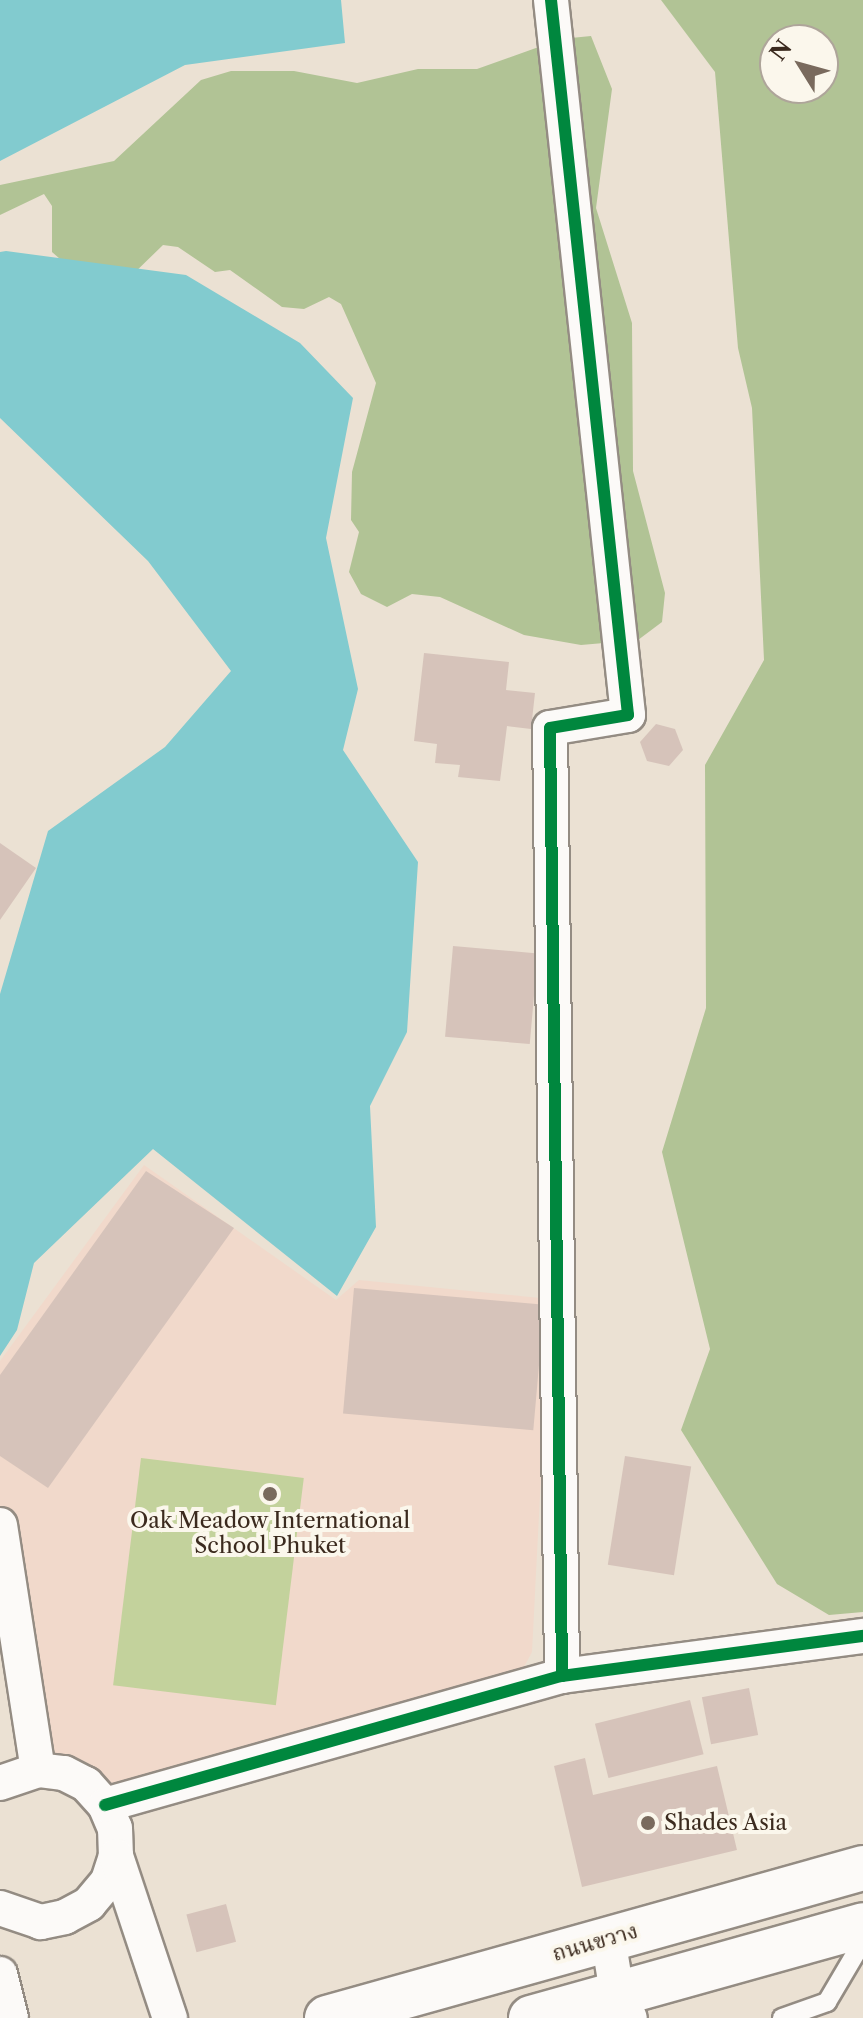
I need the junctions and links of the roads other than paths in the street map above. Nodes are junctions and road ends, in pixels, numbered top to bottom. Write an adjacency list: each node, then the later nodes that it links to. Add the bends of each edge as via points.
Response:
1 (551, 0): 4 (street, via 628,715 550,728)
2 (0, 1525): 5 (street)
3 (863, 1636): 4 (street)
4 (562, 1676): 7 (street)
5 (38, 1770): 6 (street); 7 (street, via 64,1773 86,1784)
6 (0, 1783)
7 (105, 1805): 8 (street, via 115,1828)
8 (116, 1856): 10 (street, via 98,1893 65,1917 41,1922); 17 (street)
9 (863, 1868): 12 (main road, ถนนขวาง)
10 (0, 1908)
11 (863, 1925): 15 (main road)
12 (608, 1938): 15 (street); 18 (main road, ถนนขวาง)
13 (863, 1941): 20 (lane, via 827,2002)
14 (0, 1974): 16 (street)
15 (624, 2006): 19 (main road)
16 (11, 2018)
17 (170, 2018)
18 (327, 2018)
19 (531, 2018)
20 (782, 2018)

